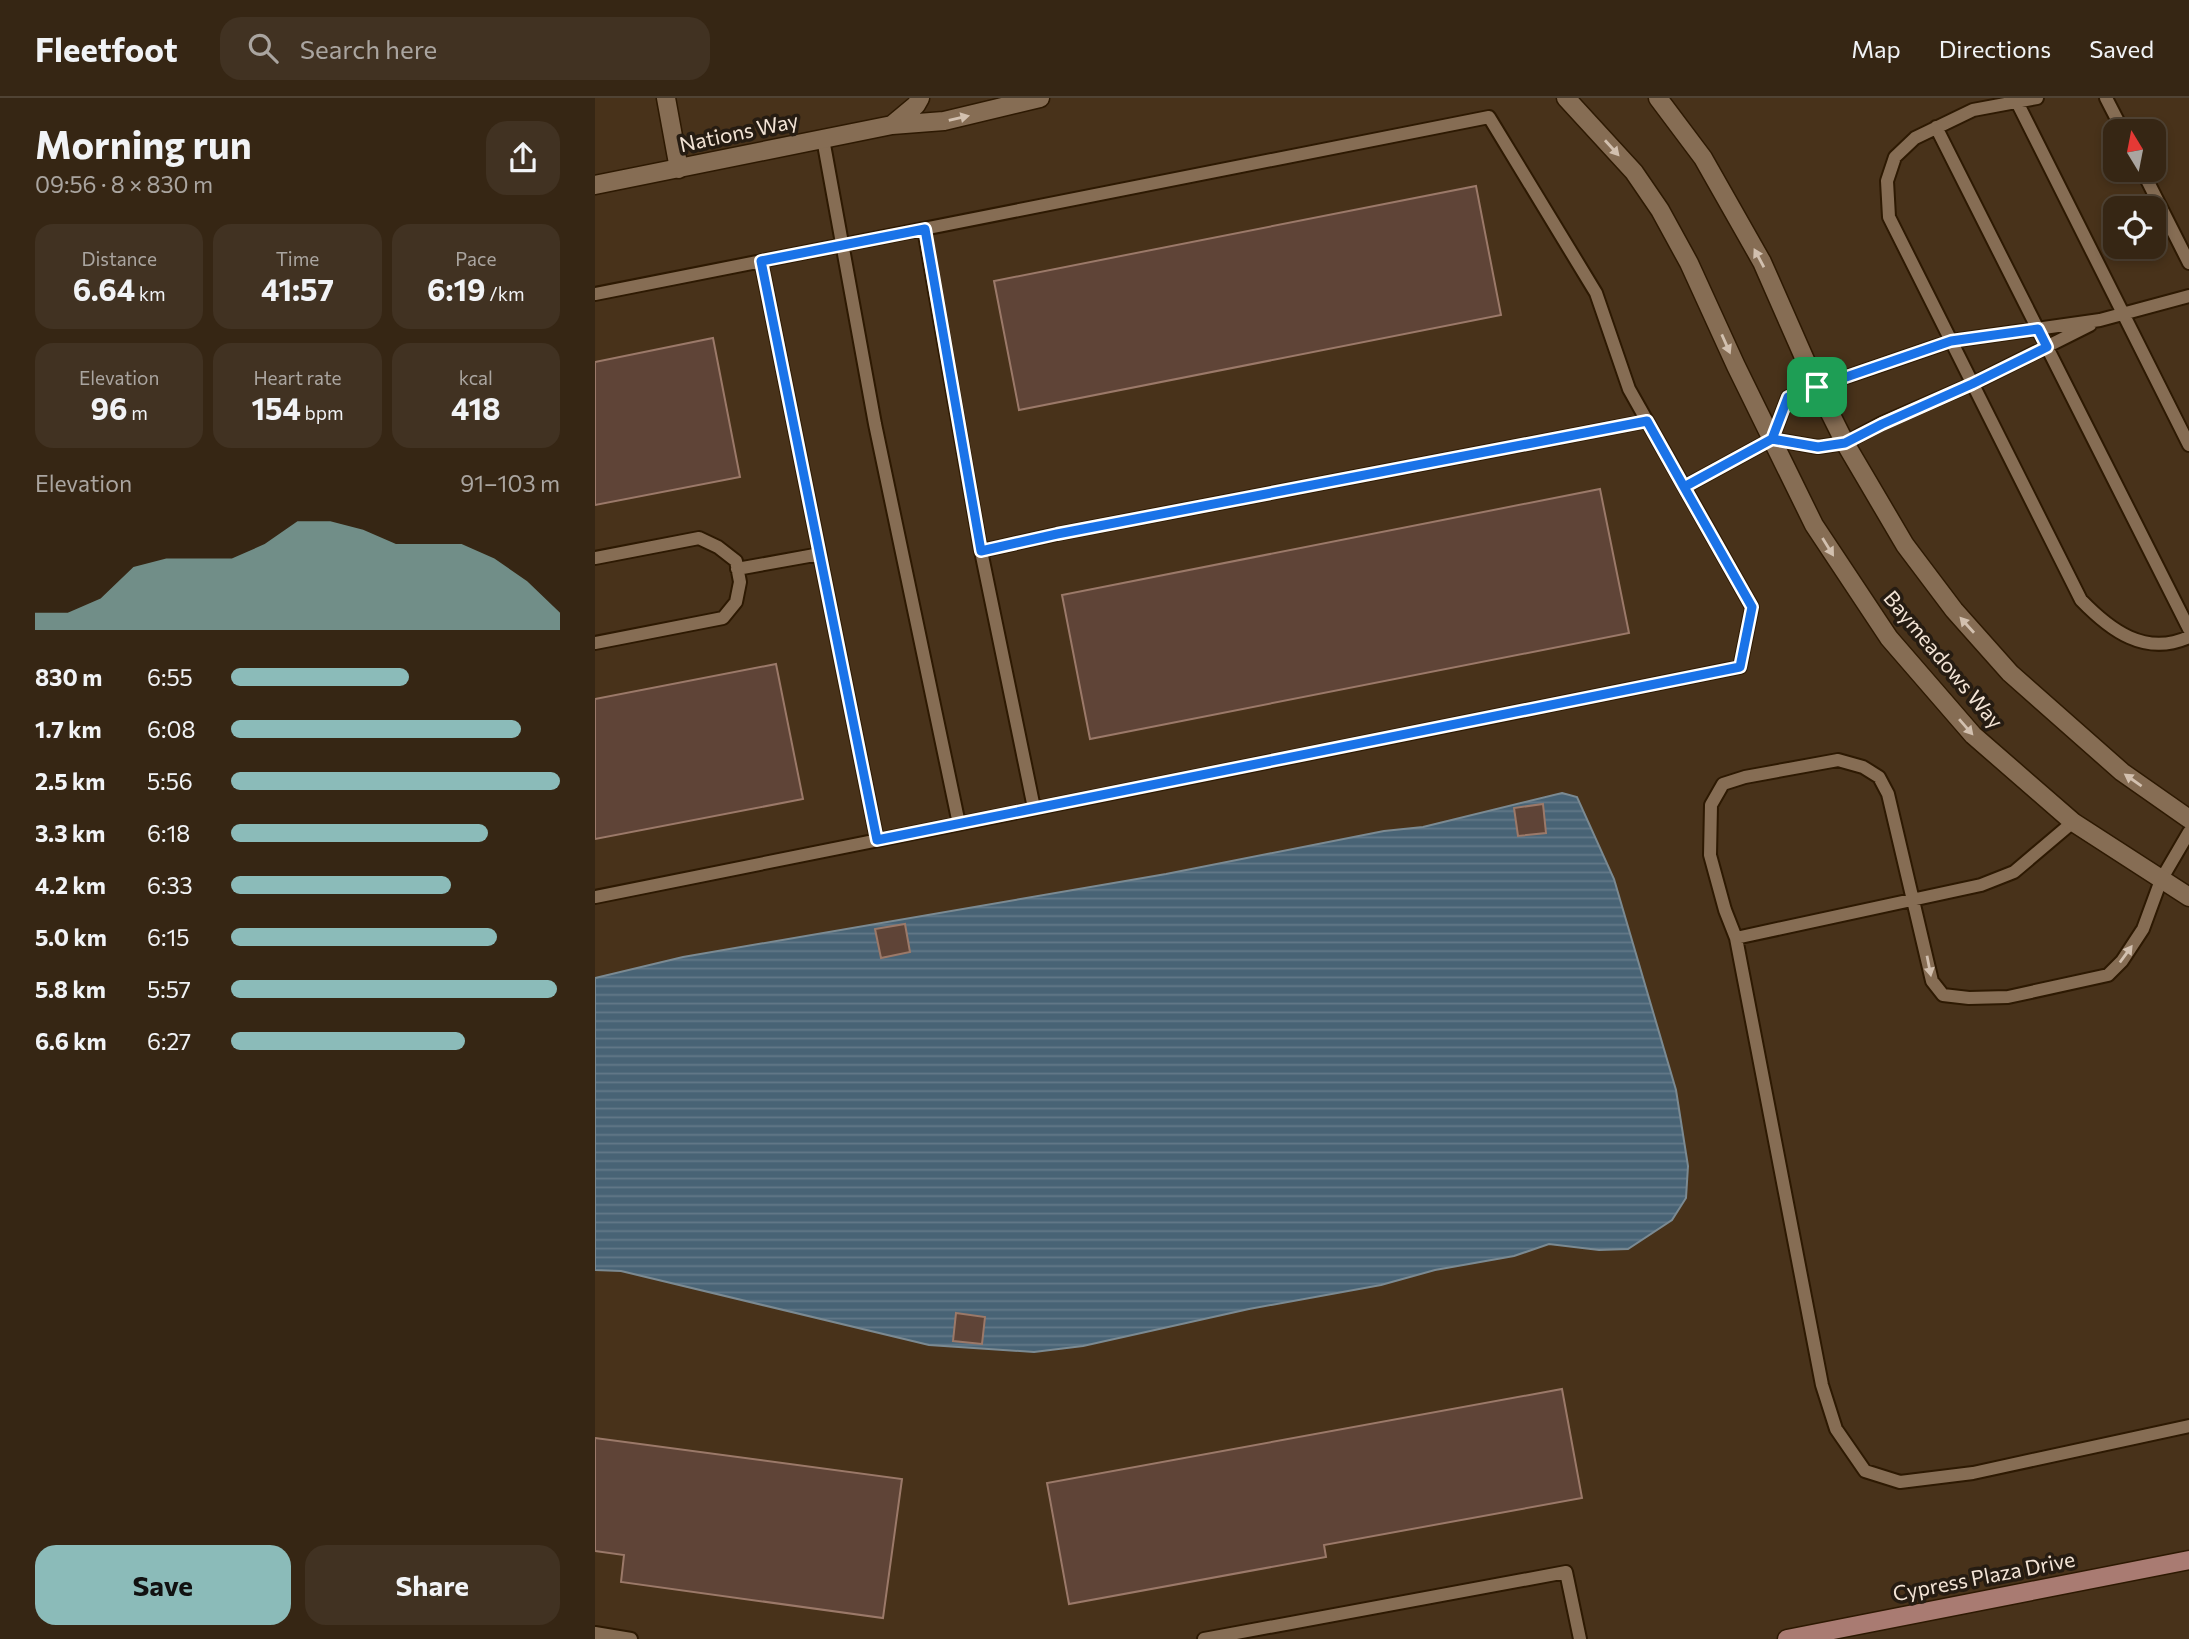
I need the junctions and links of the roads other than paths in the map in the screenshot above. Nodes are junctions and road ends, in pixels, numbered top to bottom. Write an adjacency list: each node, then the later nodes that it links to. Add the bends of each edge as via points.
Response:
1 (666, 98): 13 (street)
2 (920, 98): 10 (street)
3 (1039, 98): 10 (street, Nations Way, one-way to 3, via 944,121)
4 (1566, 98): 30 (street, Baymeadows Way, one-way to 30, via 1634,172 1660,210)
5 (1658, 98): 28 (street, Baymeadows Way, one-way to 5, via 1762,262 1703,158)
6 (2038, 98): 8 (lane)
7 (2106, 98): 9 (lane)
8 (2017, 102): 11 (lane, via 1973,110); 22 (lane)
9 (2117, 119)
10 (892, 125): 12 (street, Nations Way)
11 (1936, 127): 24 (lane); 25 (lane, via 1915,138 1895,158 1887,181 1889,216)
12 (823, 139): 13 (street, Nations Way); 17 (lane)
13 (679, 169): 15 (street, Nations Way)
14 (2148, 182): 19 (lane)
15 (595, 185)
16 (925, 229): 17 (lane); 29 (lane, via 1489,117 1596,293 1629,389); 34 (lane)
17 (842, 245): 18 (lane); 44 (lane)
18 (761, 261): 20 (lane); 35 (lane)
19 (2189, 262)
20 (595, 294)
21 (2189, 296): 22 (lane)
22 (2123, 314): 23 (lane); 32 (lane)
23 (2100, 320): 24 (lane); 26 (lane)
24 (2038, 329): 25 (lane); 26 (lane)
25 (1951, 341): 27 (lane); 28 (lane)
26 (2047, 347): 27 (lane); 38 (lane)
27 (1972, 384): 31 (lane); 39 (lane, via 2081,600 2104,624 2132,640 2178,642)
28 (1817, 387): 30 (lane, via 1788,397); 31 (street, Baymeadows Way)
29 (1647, 421): 33 (lane); 34 (lane)
30 (1772, 439): 31 (lane, via 1818,447); 33 (lane); 43 (street, Baymeadows Way, one-way to 43, via 1814,525 1889,638 1973,736)
31 (1845, 443): 42 (street, Baymeadows Way, one-way to 31, via 2122,772 2010,673 1905,545)
32 (2189, 445)
33 (1684, 487): 41 (lane, via 1752,607 1740,667)
34 (981, 551): 41 (lane)
35 (820, 554): 37 (lane); 46 (lane)
36 (595, 558): 37 (lane, via 699,538 736,561)
37 (737, 569): 40 (lane, via 736,602 723,618)
38 (2189, 629)
39 (2189, 637)
40 (595, 643)
41 (1034, 808): 44 (lane)
42 (2189, 819)
43 (2073, 822): 47 (street, Baymeadows Way); 50 (lane, via 2014,872 1981,885)
44 (959, 824): 46 (lane)
45 (2189, 832): 47 (lane)
46 (877, 840): 48 (lane)
47 (2161, 880): 49 (street, Baymeadows Way); 50 (lane, one-way to 47, via 1932,981 1943,995 2008,997 2108,975 2143,929)
48 (595, 897)
49 (2189, 897)
50 (1913, 900): 51 (lane); 51 (lane, via 1888,794 1879,777 1863,766 1838,760 1745,777 1723,784 1711,805 1710,855)
51 (1735, 938): 52 (lane, via 1822,1385 1836,1429 1865,1471 1900,1482 1925,1480)
52 (2188, 1429)
53 (2189, 1560): 58 (street, Cypress Plaza Drive)
54 (595, 1633): 55 (lane)
55 (631, 1639)
56 (1205, 1639): 57 (lane, via 1566,1572)
57 (1580, 1639)
58 (1787, 1639)

